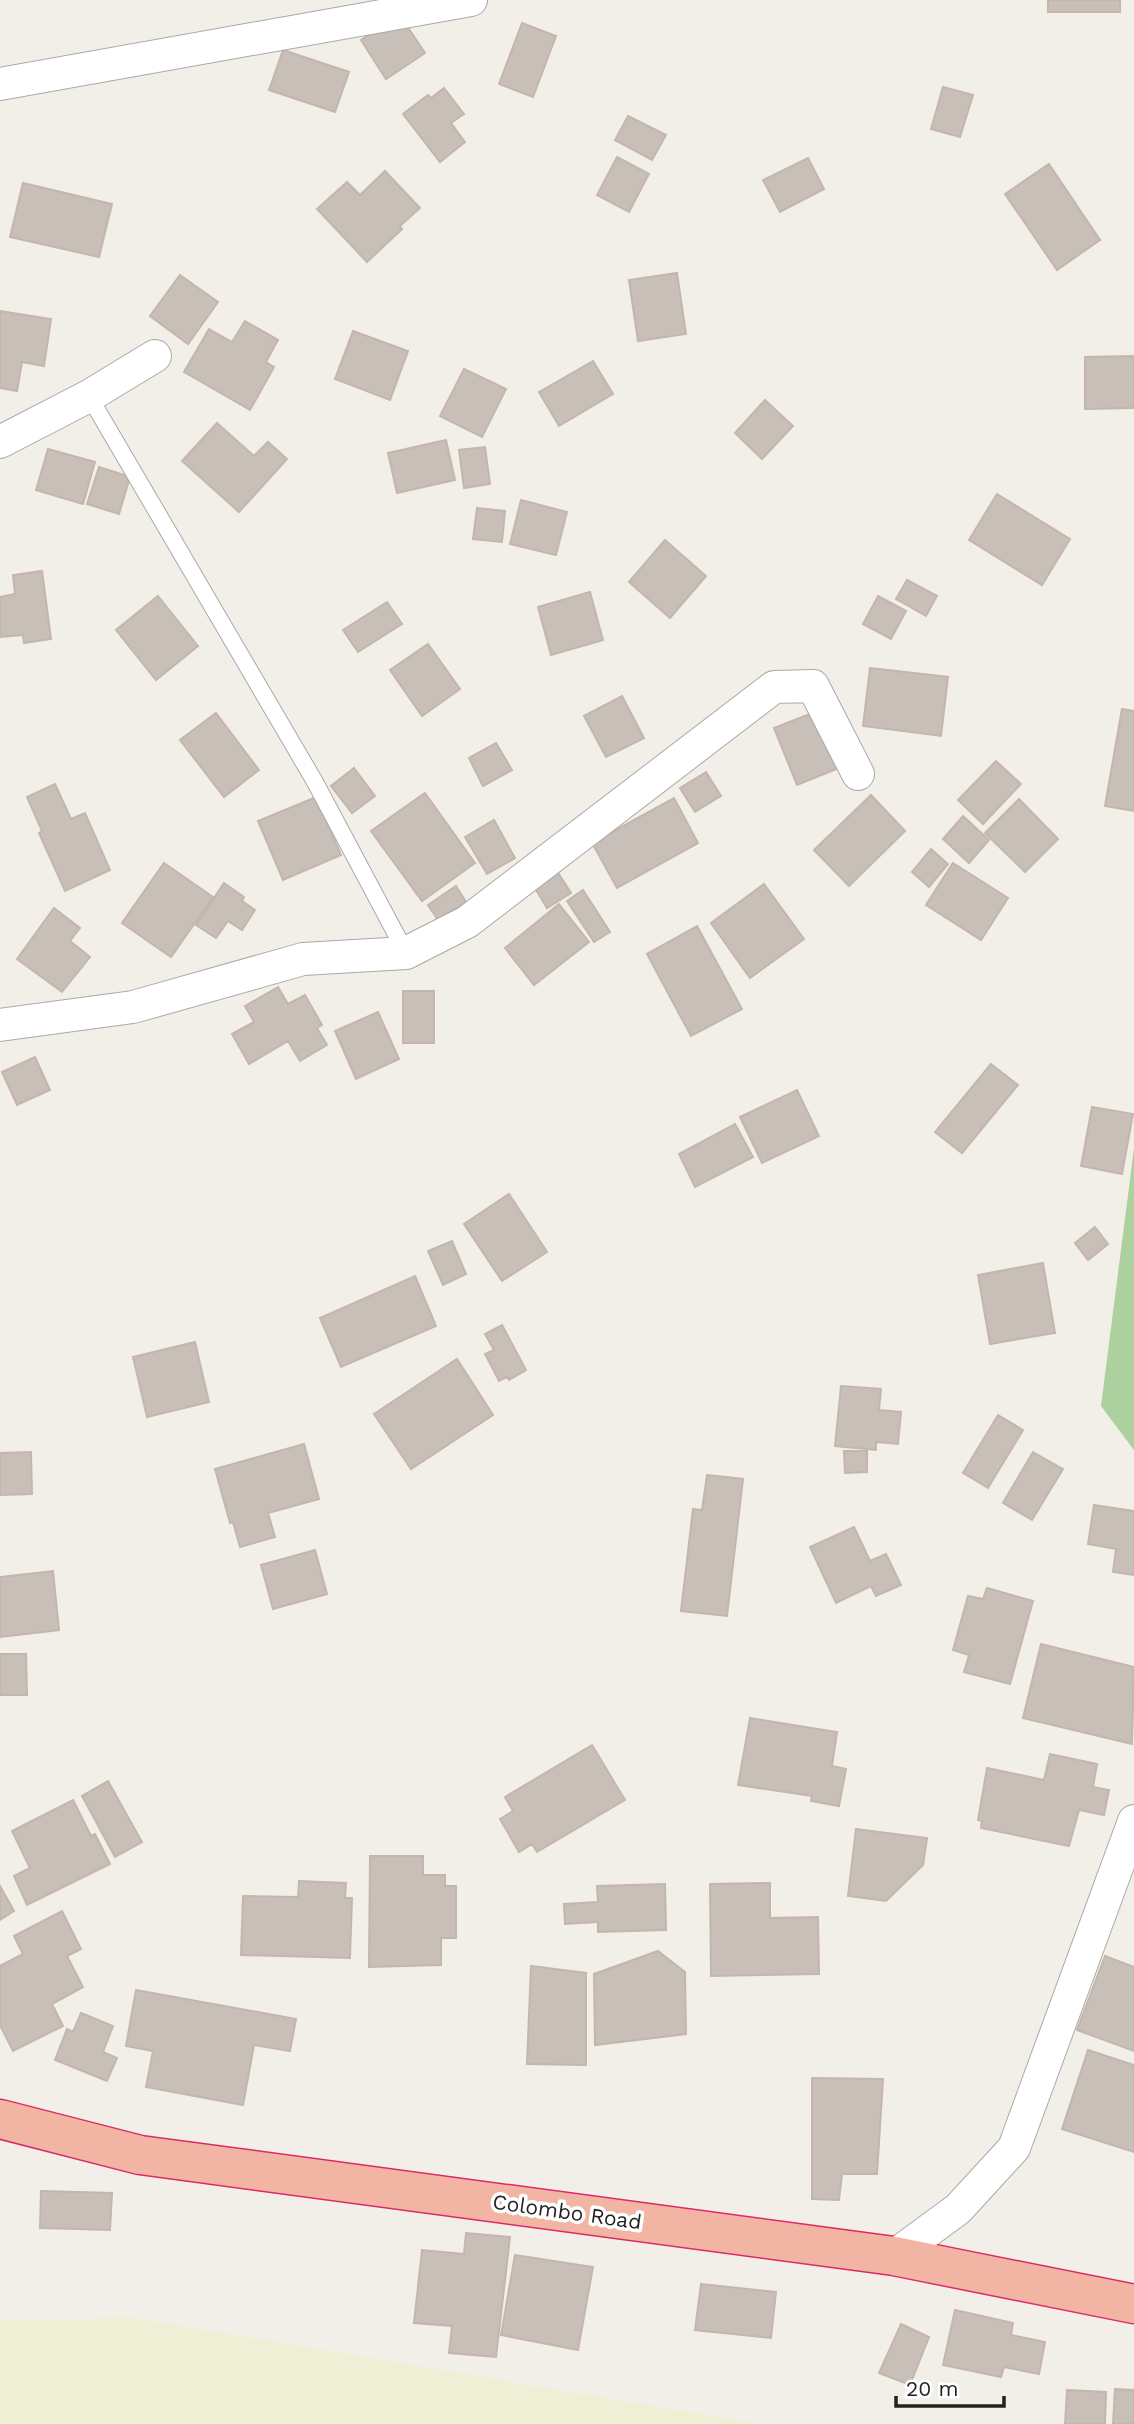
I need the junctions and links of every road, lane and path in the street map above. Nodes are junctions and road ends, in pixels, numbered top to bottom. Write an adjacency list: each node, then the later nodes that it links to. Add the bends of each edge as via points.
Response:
1 (471, 0): 2 (street)
2 (0, 84)
3 (155, 356): 4 (street)
4 (89, 396): 5 (street); 7 (lane, via 315,782)
5 (0, 442)
6 (858, 774): 7 (street, via 813,686 774,687 467,922)
7 (406, 953): 8 (street, via 303,959 133,1007)
8 (0, 1026)
9 (1134, 1821): 11 (street, via 1014,2148 958,2209)
10 (0, 2119): 11 (highway, Colombo Road, via 140,2155)
11 (894, 2256): 12 (highway, Colombo Road)
12 (1134, 2304)

